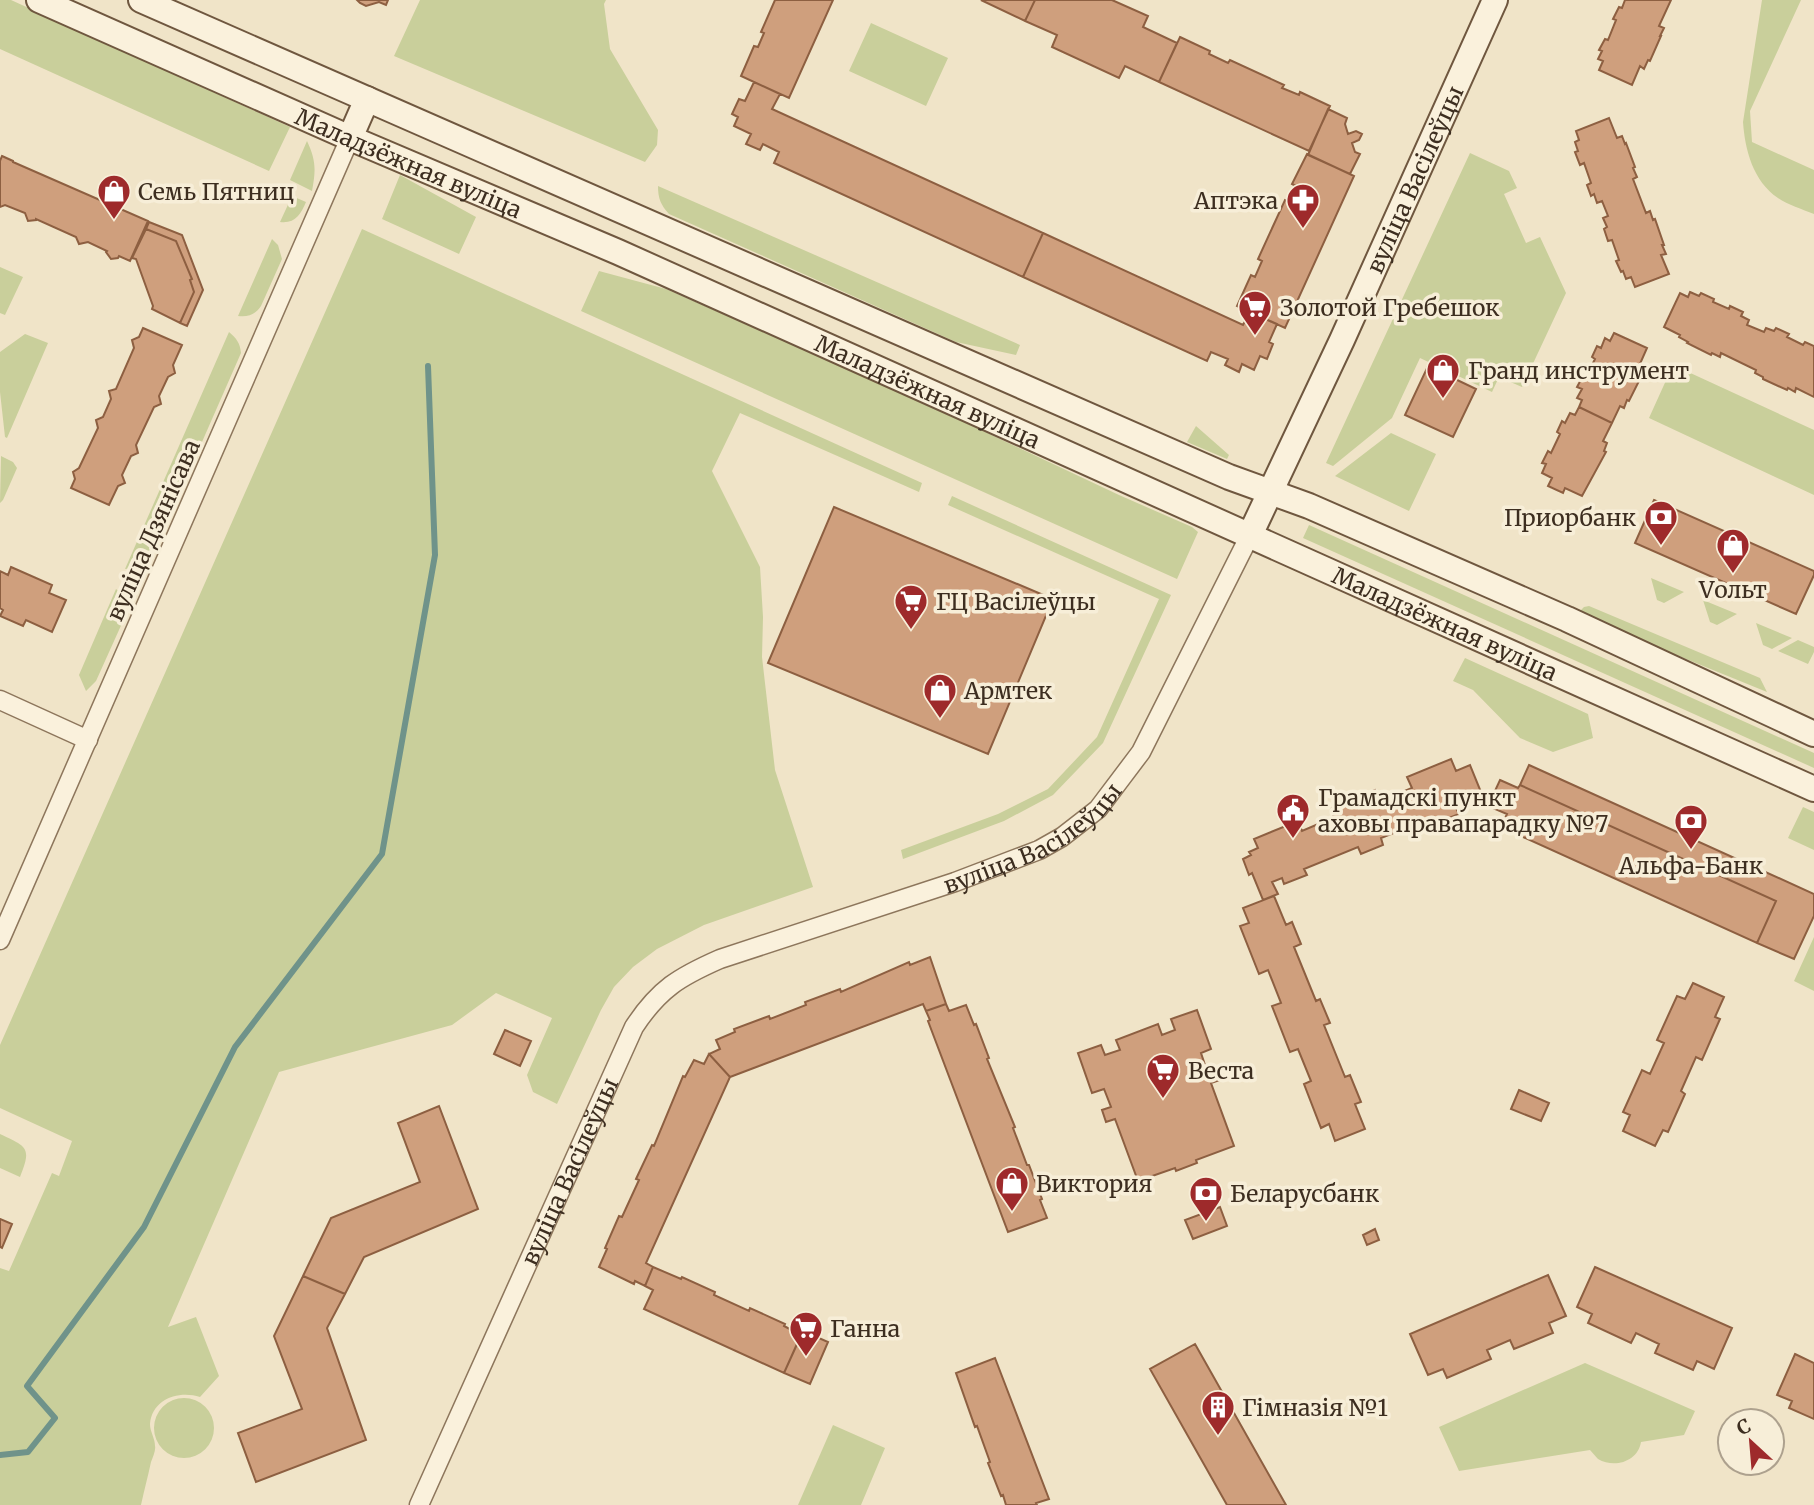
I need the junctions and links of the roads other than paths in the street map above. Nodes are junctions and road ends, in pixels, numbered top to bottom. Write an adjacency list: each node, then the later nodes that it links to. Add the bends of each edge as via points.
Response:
1 (39, 0): 5 (main road, Маладзёжная вуліца)
2 (141, 0): 4 (main road, Маладзёжная вуліца)
3 (1495, 0): 8 (main road, вуліца Васілеўцы)
4 (367, 99): 5 (main road); 6 (main road, Маладзёжная вуліца)
5 (350, 138): 7 (main road, Маладзёжная вуліца); 12 (street, вуліца Дзянісава)
6 (634, 215): 7 (main road); 8 (main road, Маладзёжная вуліца)
7 (618, 253): 9 (main road, Маладзёжная вуліца)
8 (1270, 492): 9 (main road, вуліца Васілеўцы); 11 (main road, Маладзёжная вуліца, via 1567,619)
9 (1250, 536): 13 (main road, Маладзёжная вуліца); 15 (street, вуліца Васілеўцы, via 1141,752 1098,809 1062,837 955,882 720,960 675,981 657,996 634,1027)
10 (0, 700): 12 (street)
11 (1814, 734)
12 (88, 740): 14 (street, вуліца Дзянісава)
13 (1814, 789)
14 (0, 940)
15 (419, 1505)

